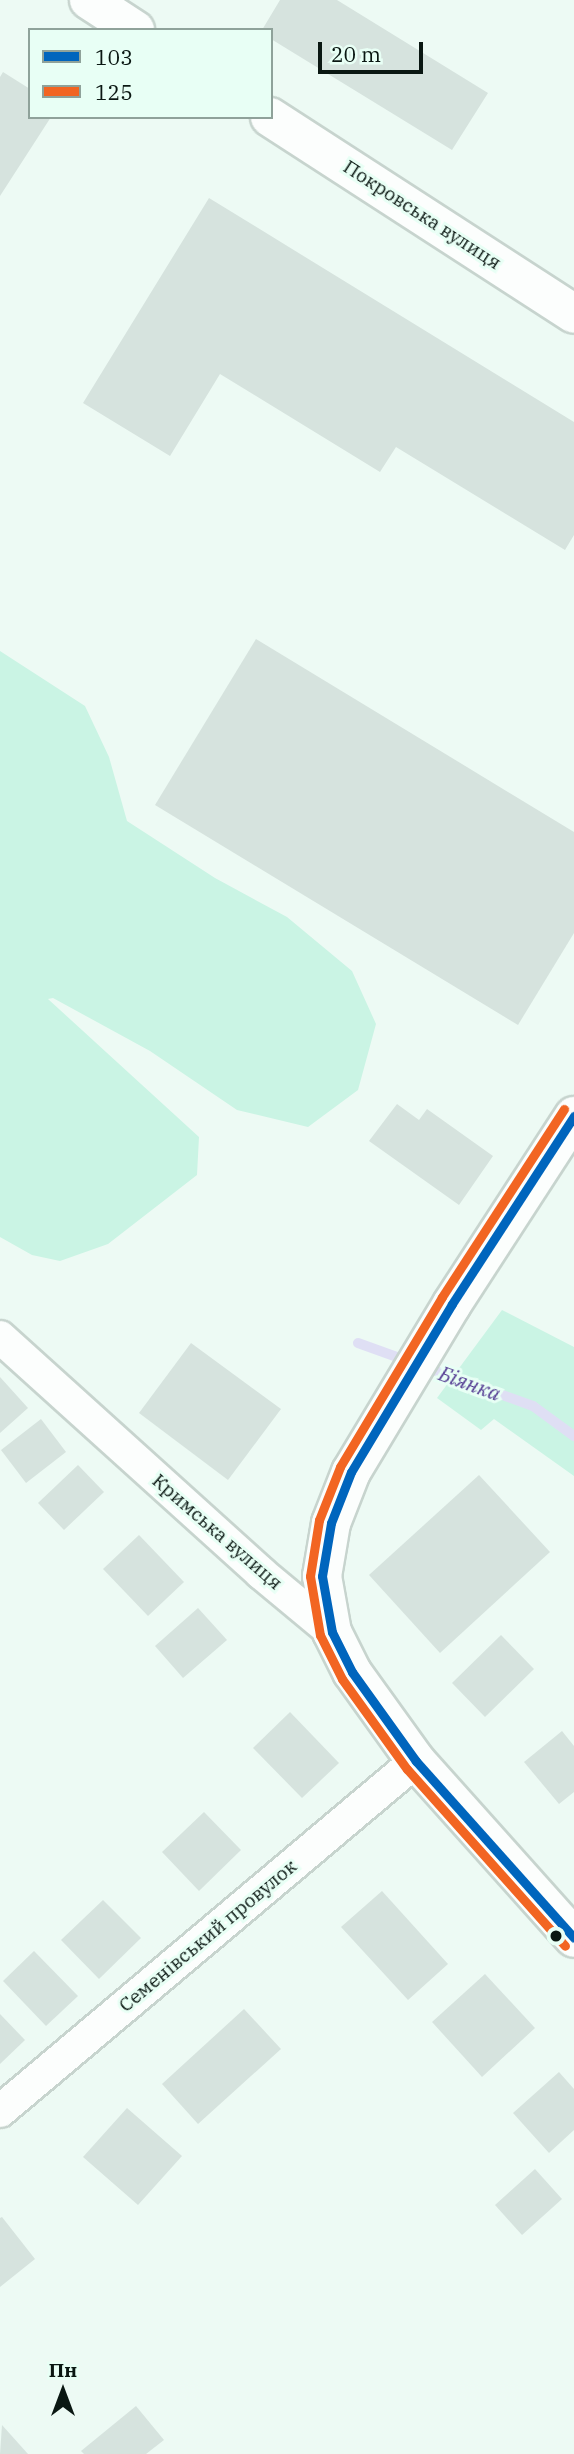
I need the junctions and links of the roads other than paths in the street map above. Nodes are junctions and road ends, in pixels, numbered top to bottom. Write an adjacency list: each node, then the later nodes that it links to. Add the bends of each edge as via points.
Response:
1 (89, 0): 2 (street)
2 (132, 28)
3 (273, 119): 4 (street, Покровська вулиця)
4 (574, 314)
5 (574, 1116): 7 (street, via 452,1304 351,1472 331,1523 322,1576)
6 (0, 1337): 7 (street, Кримська вулиця)
7 (332, 1632): 8 (street, Кримська вулиця, via 352,1672)
8 (416, 1761): 9 (street, Кримська вулиця); 10 (street, Семенівський провулок)
9 (574, 1938)
10 (0, 2111)

